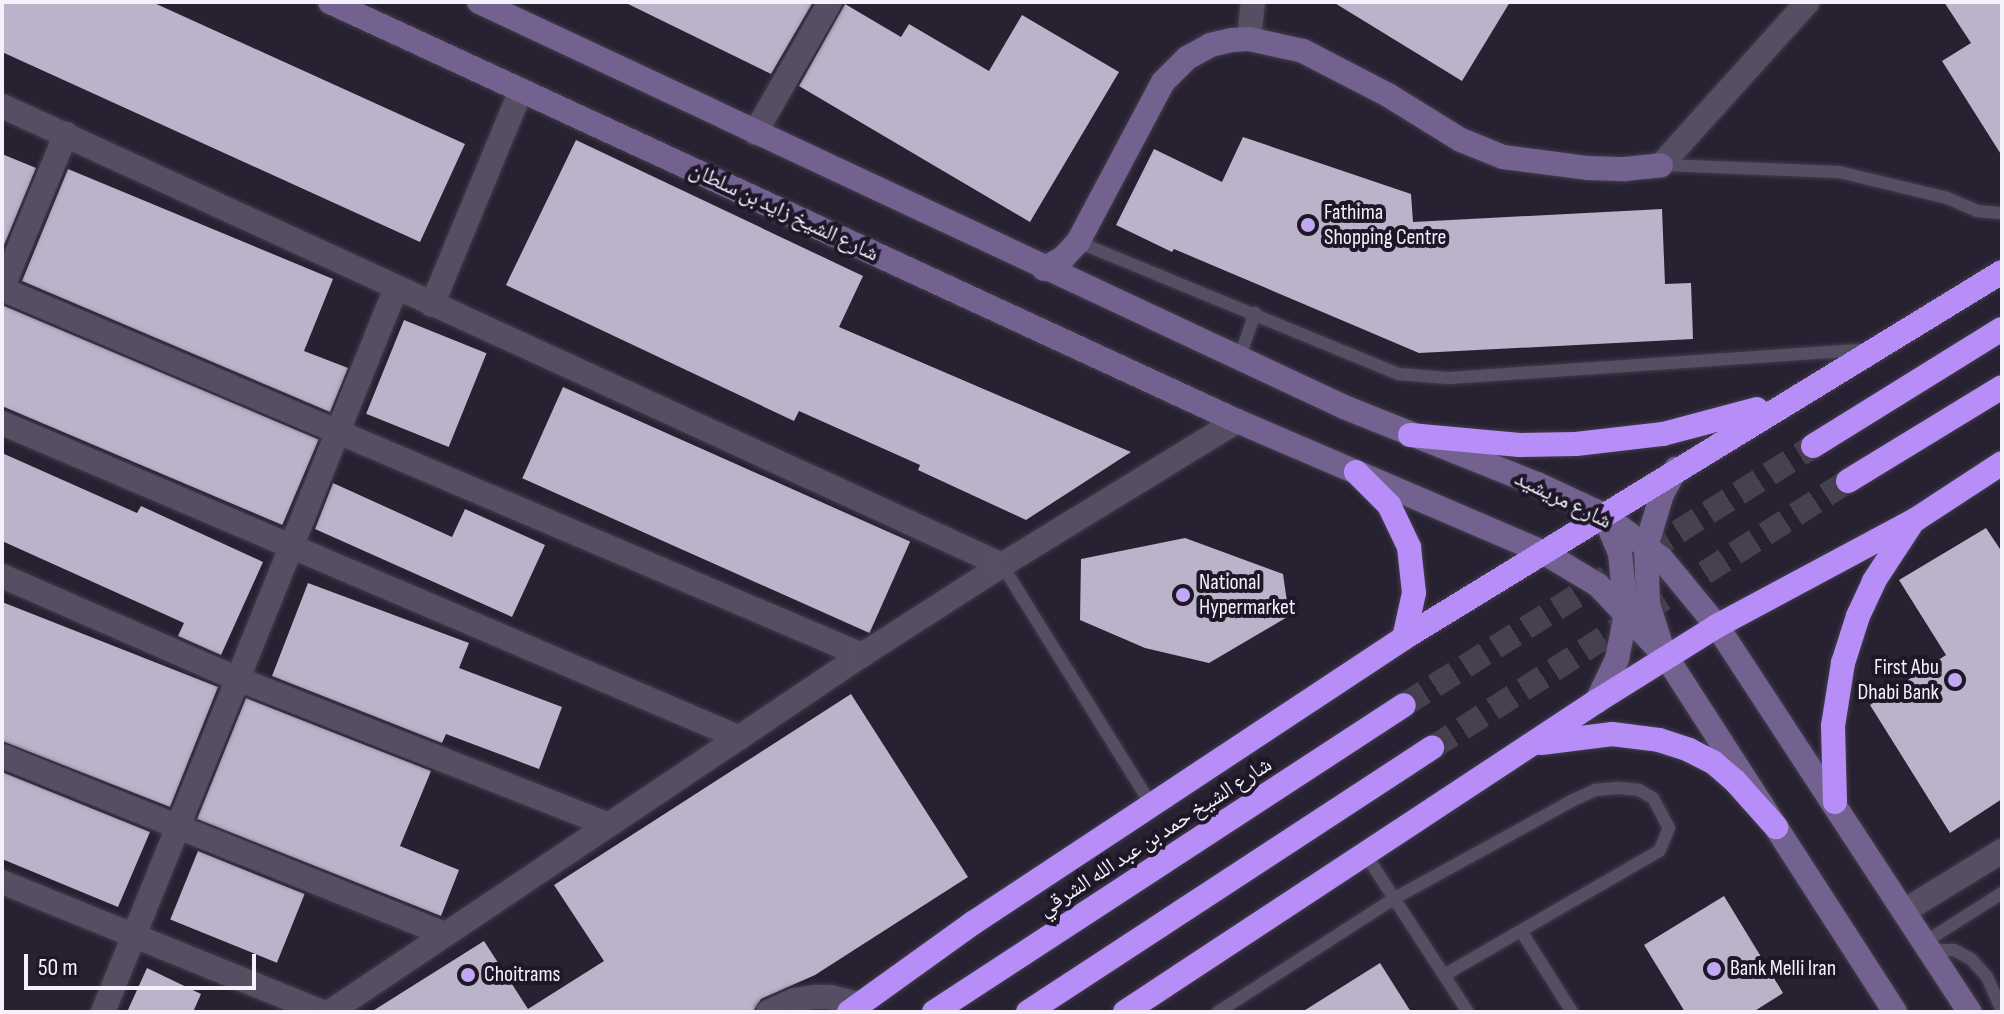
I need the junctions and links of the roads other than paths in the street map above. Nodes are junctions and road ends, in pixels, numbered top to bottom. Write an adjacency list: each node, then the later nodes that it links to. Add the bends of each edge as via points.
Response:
1 (330, 2): 7 (main road, شارع الشيخ زايد بن سلطان)
2 (479, 2): 9 (main road)
3 (830, 2): 9 (street)
4 (1253, 2): 6 (street)
5 (1795, 6): 11 (street)
6 (1249, 39): 11 (main road, via 1303,51 1461,140 1503,157 1588,168); 13 (main road, via 1210,45 1187,58 1163,82)
7 (521, 90): 18 (street); 25 (main road, شارع الشيخ زايد بن سلطان)
8 (2, 106): 10 (street)
9 (755, 133): 14 (main road)
10 (66, 134): 16 (street); 17 (street)
11 (1661, 165): 12 (lane, via 1839,172 1947,198 1977,211)
12 (2002, 213)
13 (1078, 242): 14 (main road); 19 (lane)
14 (1044, 269): 22 (main road, شارع مريشيد)
15 (2002, 272): 21 (highway)
16 (396, 288): 18 (street); 27 (street)
17 (2, 289): 27 (street)
18 (432, 305): 39 (street)
19 (1255, 313): 21 (lane, via 1399,374 1448,378); 22 (lane)
20 (2002, 329): 29 (highway)
21 (1873, 349): 24 (highway)
22 (1239, 360): 28 (main road, شارع مريشيد)
23 (2002, 387): 33 (highway)
24 (1800, 393): 28 (highway, via 1709,423 1615,441 1520,445); 31 (highway)
25 (1237, 421): 32 (main road); 39 (street)
26 (2, 423): 36 (street)
27 (338, 432): 36 (street); 44 (street)
28 (1410, 435): 34 (main road, شارع مريشيد)
29 (1813, 446)
30 (2002, 463): 35 (highway)
31 (1676, 469): 34 (highway); 37 (main road, via 1662,494)
32 (1356, 472): 38 (main road); 43 (highway, via 1389,505 1409,547 1414,593)
33 (1848, 481)
34 (1604, 515): 37 (main road, شارع مريشيد); 38 (highway); 41 (main road, via 1620,553)
35 (1915, 520): 42 (highway); 53 (highway, via 1874,581 1843,663 1833,726)
36 (291, 547): 46 (street); 49 (street)
37 (1646, 547): 42 (main road, شارع مريشيد); 45 (main road, via 1648,604)
38 (1543, 552): 41 (main road, via 1598,585); 43 (highway)
39 (1002, 565): 44 (street); 54 (lane)
40 (2, 576): 46 (street)
41 (1626, 614): 45 (main road); 47 (main road, via 1617,659)
42 (1717, 626): 45 (highway); 53 (main road, شارع مريشيد)
43 (1404, 638): 54 (highway)
44 (862, 655): 49 (street)
45 (1667, 658): 47 (highway); 56 (main road)
46 (238, 679): 55 (street); 57 (street)
47 (1597, 701): 52 (highway)
48 (1404, 705): 75 (highway, شارع الشيخ حمد بن عبد الله الشرقي)
49 (740, 738): 55 (street)
50 (1432, 748): 76 (highway)
51 (2, 756): 57 (street)
52 (1509, 756): 56 (highway, via 1586,734 1659,740 1713,762); 59 (highway)
53 (1835, 802): 63 (main road, شارع مريشيد)
54 (1152, 806): 69 (highway)
55 (607, 824): 65 (street)
56 (1776, 827): 81 (main road)
57 (177, 828): 65 (street); 66 (street)
58 (2002, 851): 63 (street)
59 (1364, 852): 62 (lane); 77 (highway)
60 (2, 882): 66 (street)
61 (2002, 893): 67 (lane)
62 (1395, 898): 64 (lane, via 1595,790 1639,790 1653,798 1669,828 1659,851); 68 (lane); 78 (lane)
63 (1906, 910): 67 (main road, شارع مريشيد)
64 (1521, 931): 68 (lane); 80 (lane)
65 (444, 934): 73 (street)
66 (134, 937): 71 (street); 72 (street)
67 (1932, 953): 70 (lane, via 1954,950 1971,959 1987,977); 82 (main road, شارع مريشيد)
68 (1444, 975): 79 (lane)
69 (854, 1008): 74 (street, via 815,997)
70 (2002, 1011)
71 (103, 1012)
72 (322, 1012)
73 (330, 1012)
74 (768, 1012)
75 (934, 1012)
76 (1028, 1012)
77 (1125, 1012)
78 (1218, 1012)
79 (1468, 1012)
80 (1572, 1012)
81 (1895, 1012)
82 (1970, 1012)

